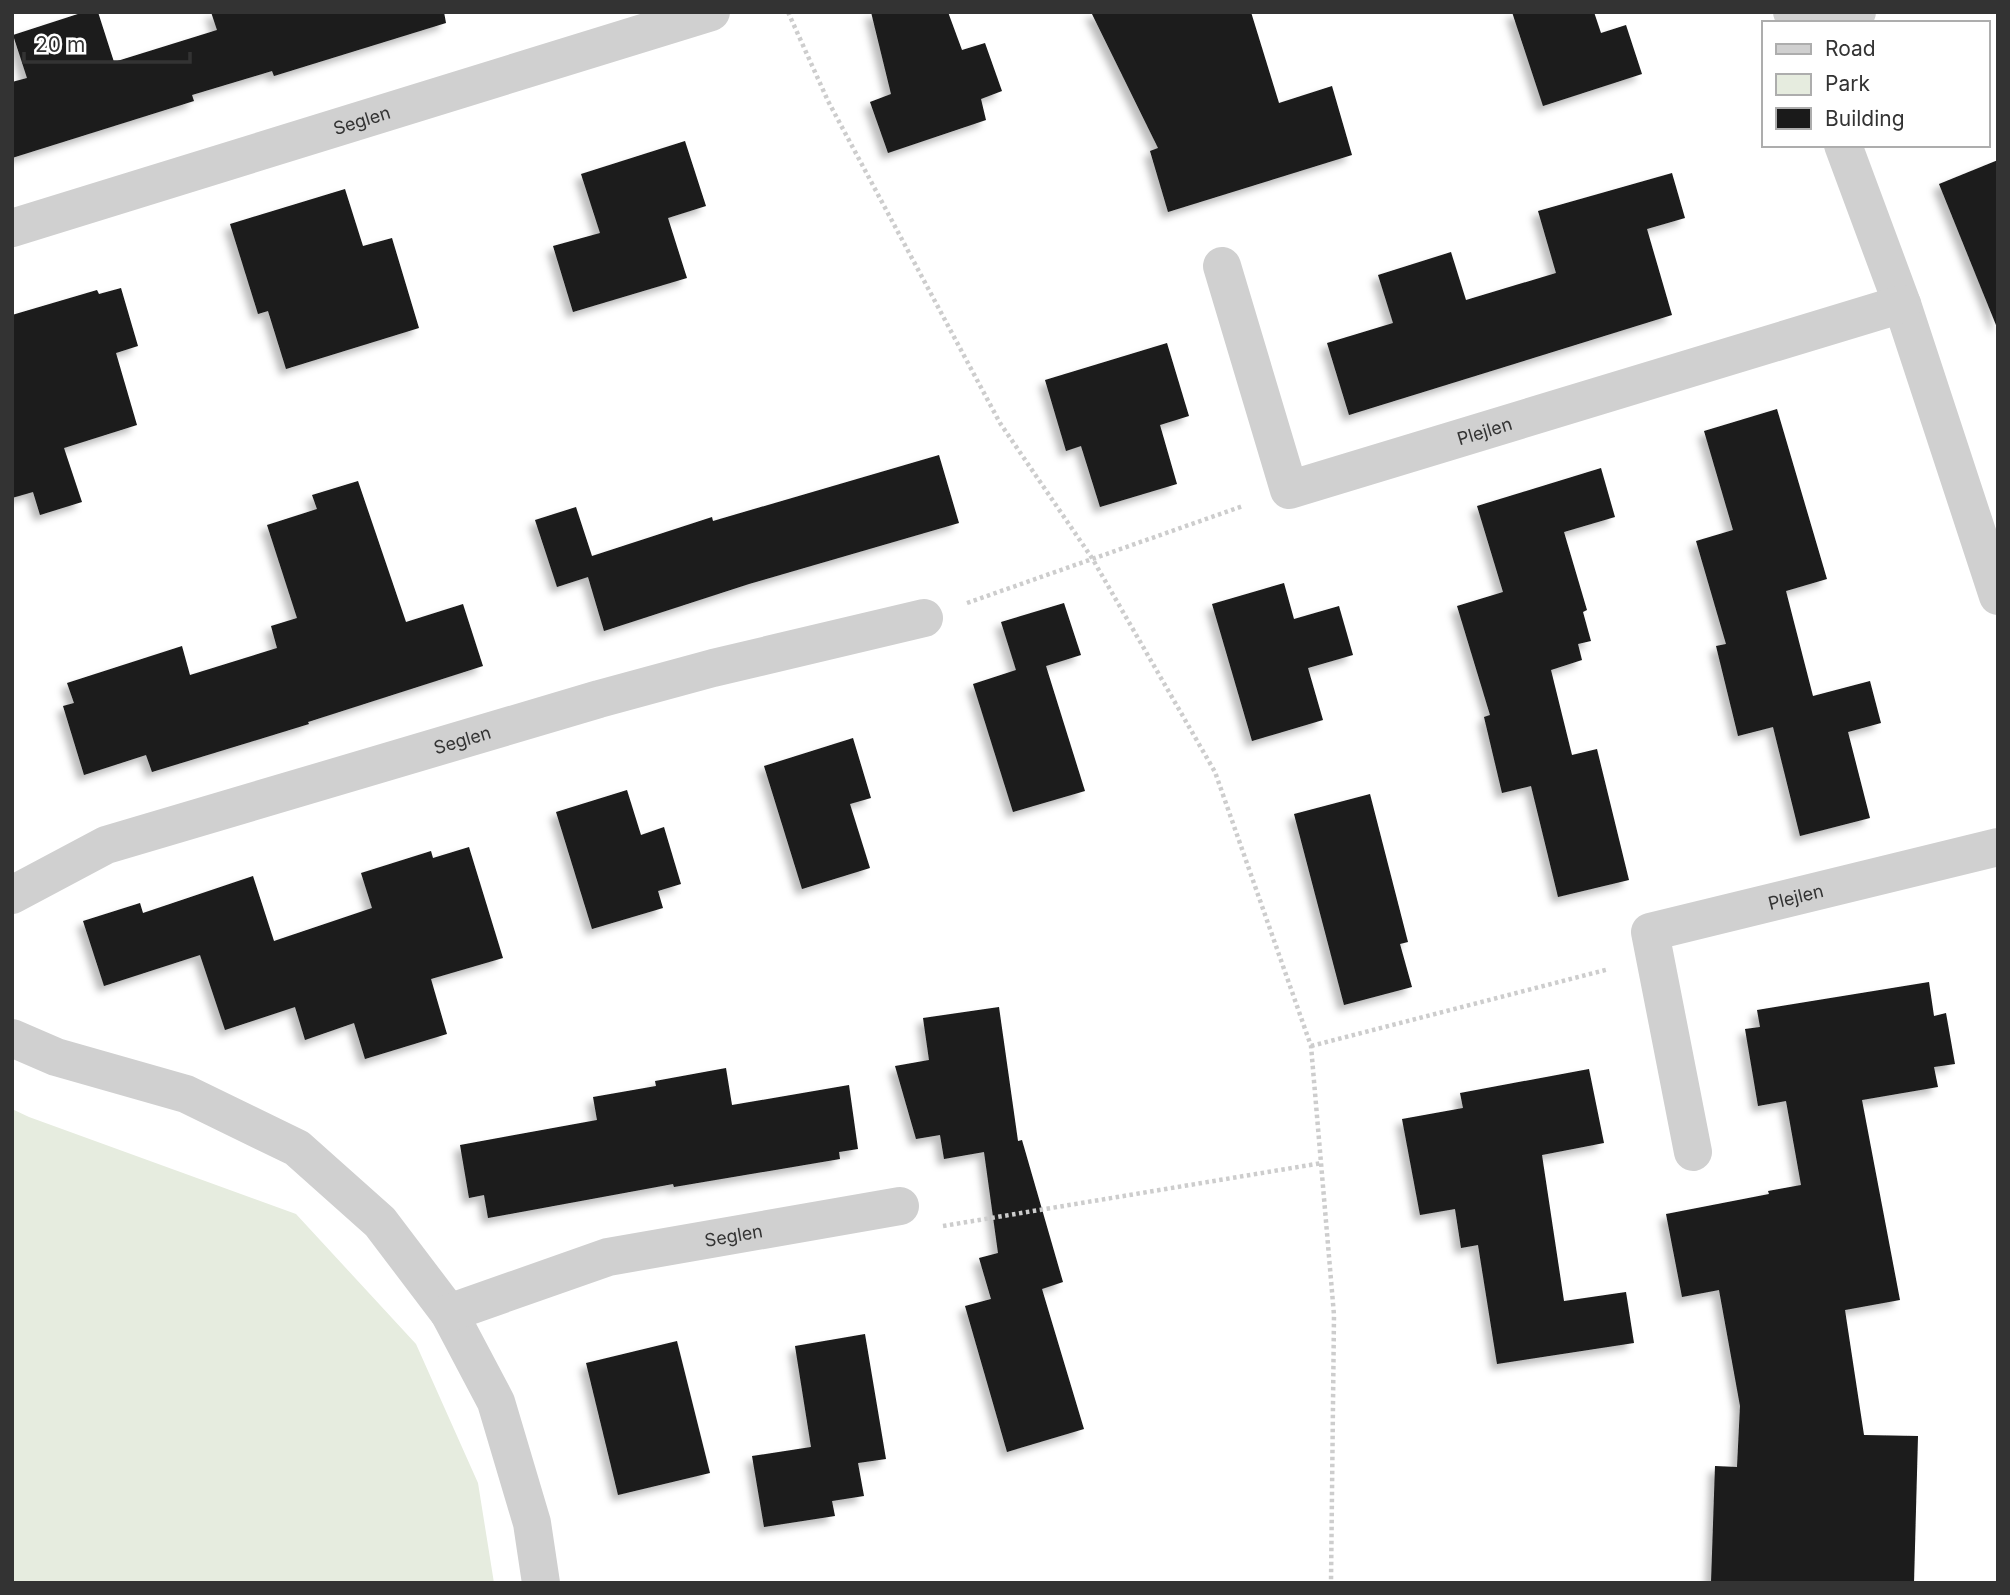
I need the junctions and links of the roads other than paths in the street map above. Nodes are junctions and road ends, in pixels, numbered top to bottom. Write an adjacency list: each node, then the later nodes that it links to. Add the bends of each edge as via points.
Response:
1 (711, 12): 5 (street, Seglen)
2 (1857, 12): 3 (street)
3 (1835, 21)
4 (1844, 147): 7 (street)
5 (12, 228)
6 (1222, 266): 7 (street, Plejlen, via 1289,490)
7 (1902, 303): 8 (street)
8 (1997, 590)
9 (924, 618): 11 (street, Seglen, via 611,695 106,845)
10 (1998, 846): 13 (street, Plejlen, via 1650,932)
11 (12, 895)
12 (12, 1038): 15 (street, via 56,1057 186,1094 296,1148 380,1222)
13 (1693, 1153)
14 (900, 1206): 15 (street, Seglen, via 608,1257)
15 (450, 1313): 16 (street, via 496,1402 532,1523)
16 (541, 1583)

